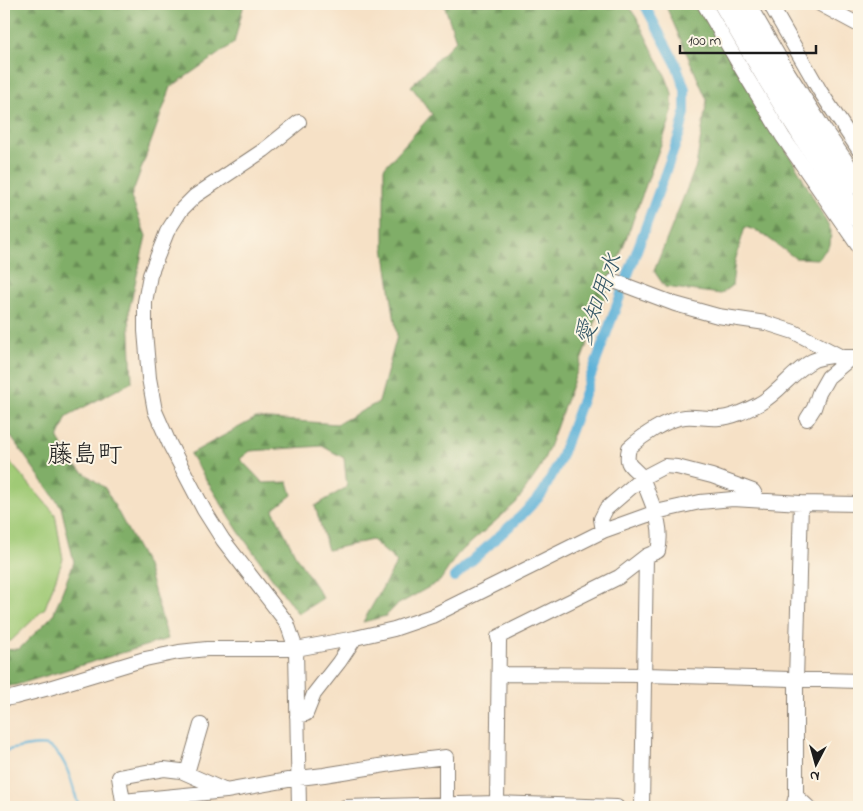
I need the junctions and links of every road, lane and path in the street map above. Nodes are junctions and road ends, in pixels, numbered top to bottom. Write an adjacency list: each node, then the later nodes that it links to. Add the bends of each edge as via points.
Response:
1 (704, 4): 11 (street, via 783,137)
2 (724, 4): 10 (highway, via 797,126)
3 (745, 4): 9 (highway, via 823,133)
4 (770, 4): 8 (street, via 820,91)
5 (820, 4): 6 (street)
6 (859, 25)
7 (299, 122): 23 (street, via 181,210 167,232 150,275 145,302 149,378 155,411 204,510 287,623)
8 (859, 150)
9 (859, 185)
10 (859, 218)
11 (859, 248)
12 (614, 281): 13 (street, via 675,304 794,332)
13 (852, 359): 14 (street, via 828,377); 15 (street, via 814,360 760,404 729,417 684,417 652,431 628,448 628,462)
14 (806, 419)
15 (642, 478): 16 (street, via 666,466 677,467 753,491); 19 (street); 20 (street, via 602,514)
16 (758, 500): 17 (street); 19 (street, via 700,502)
17 (801, 503): 18 (street); 26 (street)
18 (859, 504)
19 (656, 512): 20 (street); 21 (street, via 658,550)
20 (604, 531): 22 (street, via 432,616)
21 (646, 556): 24 (street, via 619,577 498,637); 25 (street)
22 (355, 638): 23 (street); 29 (street, via 314,694 306,714)
23 (296, 649): 28 (street, via 179,652); 29 (street)
24 (499, 674): 25 (street); 34 (street)
25 (645, 675): 26 (street); 40 (street)
26 (796, 680): 27 (street); 35 (street)
27 (859, 681)
28 (4, 699)
29 (297, 716): 32 (street)
30 (201, 725): 31 (street)
31 (187, 773): 33 (street); 33 (street, via 164,769 119,777 123,802)
32 (299, 778): 33 (street); 36 (street, via 446,756); 37 (street)
33 (226, 791)
34 (497, 803): 36 (street); 39 (street)
35 (793, 804): 41 (street)
36 (446, 805): 38 (street)
37 (299, 807)
38 (345, 807)
39 (617, 807)
40 (642, 807)
41 (808, 807)

